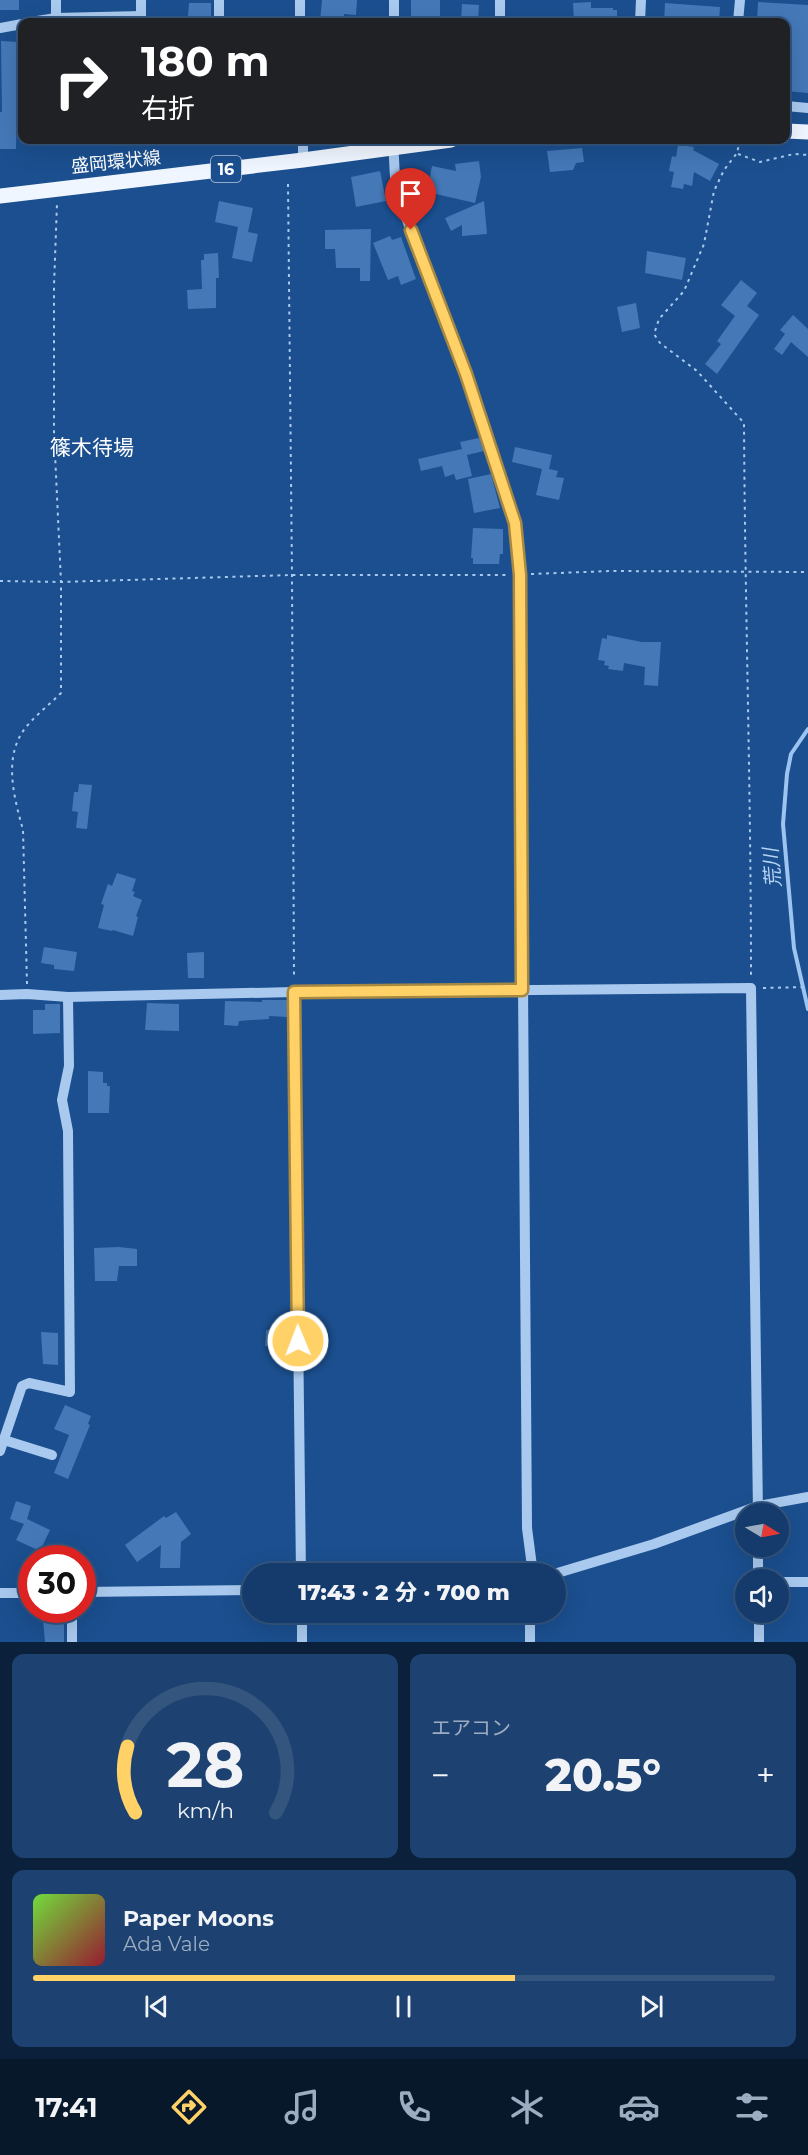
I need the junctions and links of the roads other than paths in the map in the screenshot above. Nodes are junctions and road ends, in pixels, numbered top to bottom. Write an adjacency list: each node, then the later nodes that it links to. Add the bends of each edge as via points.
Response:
1 (56, 0): 9 (street)
2 (141, 0): 10 (street)
3 (219, 0): 11 (street)
4 (300, 0): 12 (street)
5 (394, 0): 13 (street)
6 (500, 0): 14 (street)
7 (641, 0): 15 (street)
8 (740, 0): 16 (street)
9 (56, 18)
10 (141, 18)
11 (219, 18)
12 (300, 18)
13 (394, 18)
14 (500, 18)
15 (640, 18)
16 (738, 18)
17 (18, 25): 18 (street)
18 (0, 28)
19 (790, 106): 20 (street)
20 (808, 108)
21 (790, 131): 22 (main road)
22 (808, 132)
23 (303, 144): 25 (street)
24 (393, 144): 25 (main road, 盛岡環状線 / 16); 27 (street, via 396,196 466,374 515,523 520,575)
25 (303, 160): 26 (main road, 盛岡環状線 / 16)
26 (0, 196)
27 (522, 990): 28 (street); 34 (street, via 751,988); 38 (street, via 526,1528)
28 (294, 992): 30 (street); 37 (street)
29 (0, 995): 30 (street)
30 (68, 997): 31 (street, via 69,1066 62,1100 68,1131 69,1392 29,1383 22,1386)
31 (2, 1446): 32 (street)
32 (52, 1455)
33 (808, 1497): 35 (street)
34 (758, 1503)
35 (785, 1503)
36 (735, 1518): 39 (street)
37 (301, 1563)
38 (531, 1563)
39 (566, 1571)
40 (789, 1582): 41 (street)
41 (808, 1582)
42 (242, 1590): 43 (street)
43 (96, 1592)
44 (0, 1593): 45 (street)
45 (18, 1593)
46 (72, 1623): 50 (street)
47 (302, 1623): 51 (street)
48 (530, 1623): 52 (street)
49 (759, 1623): 53 (street)
50 (72, 1642)
51 (302, 1642)
52 (530, 1642)
53 (759, 1642)

